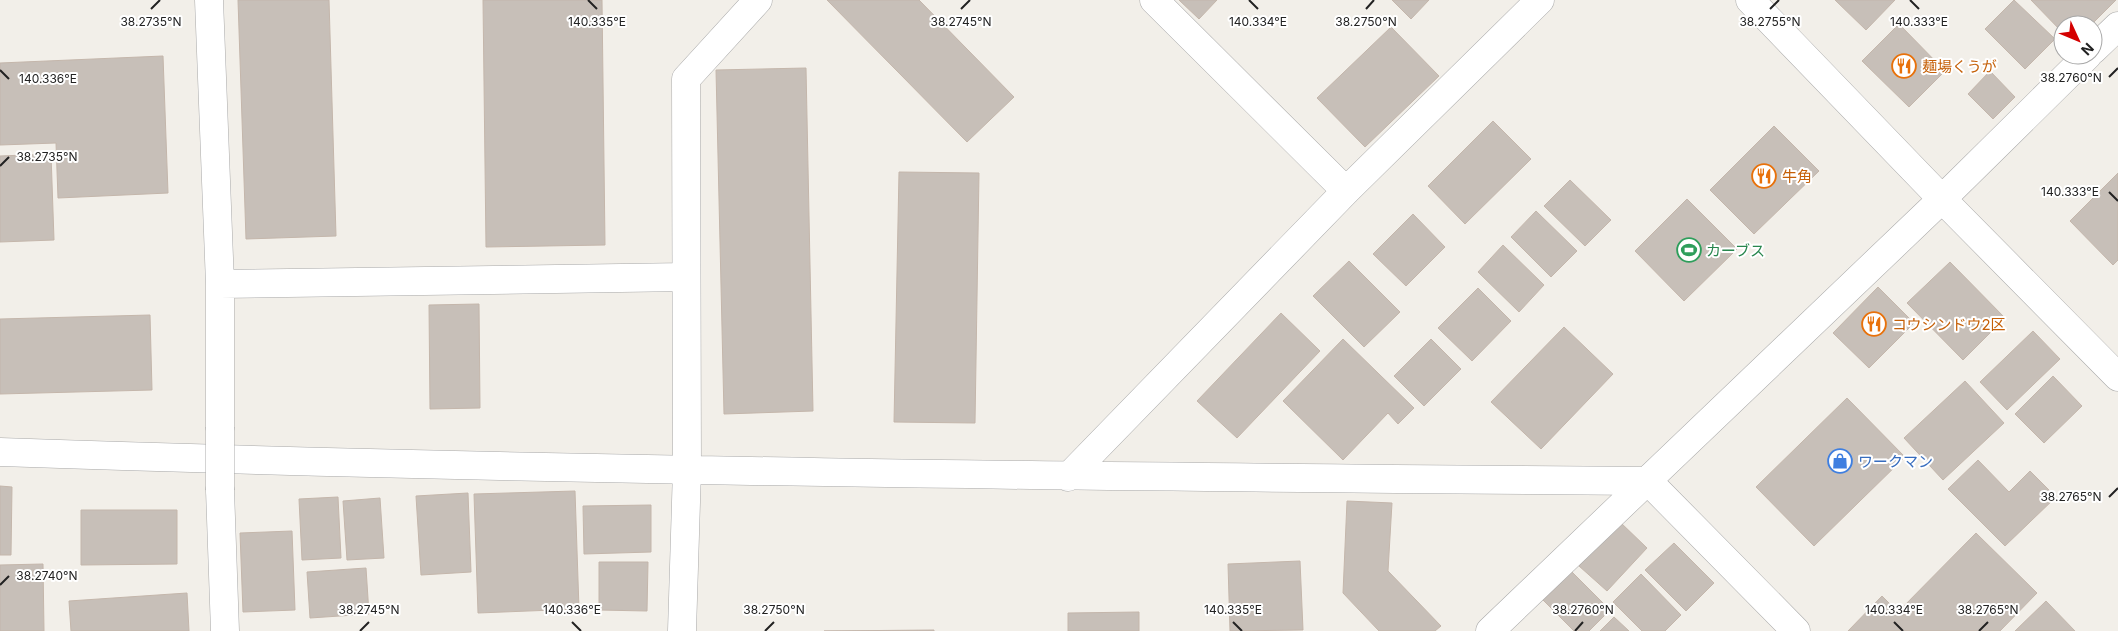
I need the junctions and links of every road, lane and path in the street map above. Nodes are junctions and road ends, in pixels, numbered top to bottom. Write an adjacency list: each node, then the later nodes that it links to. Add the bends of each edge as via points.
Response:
1 (209, 0): 12 (street)
2 (758, 0): 11 (street, via 686,79)
3 (1154, 0): 9 (street)
4 (1540, 0): 9 (street)
5 (1750, 0): 10 (street)
6 (2118, 26): 7 (street)
7 (2103, 40)
8 (2078, 65): 10 (street)
9 (1346, 191): 16 (street)
10 (1942, 199): 13 (street); 17 (street)
11 (685, 278): 12 (street); 15 (street)
12 (220, 284): 18 (street, bridge, via 220,490)
13 (2118, 377)
14 (0, 452): 15 (street)
15 (687, 470): 16 (street); 19 (street)
16 (1068, 476): 17 (street)
17 (1648, 481): 20 (street); 21 (street)
18 (225, 631)
19 (682, 631)
20 (1490, 631)
21 (1796, 631)

